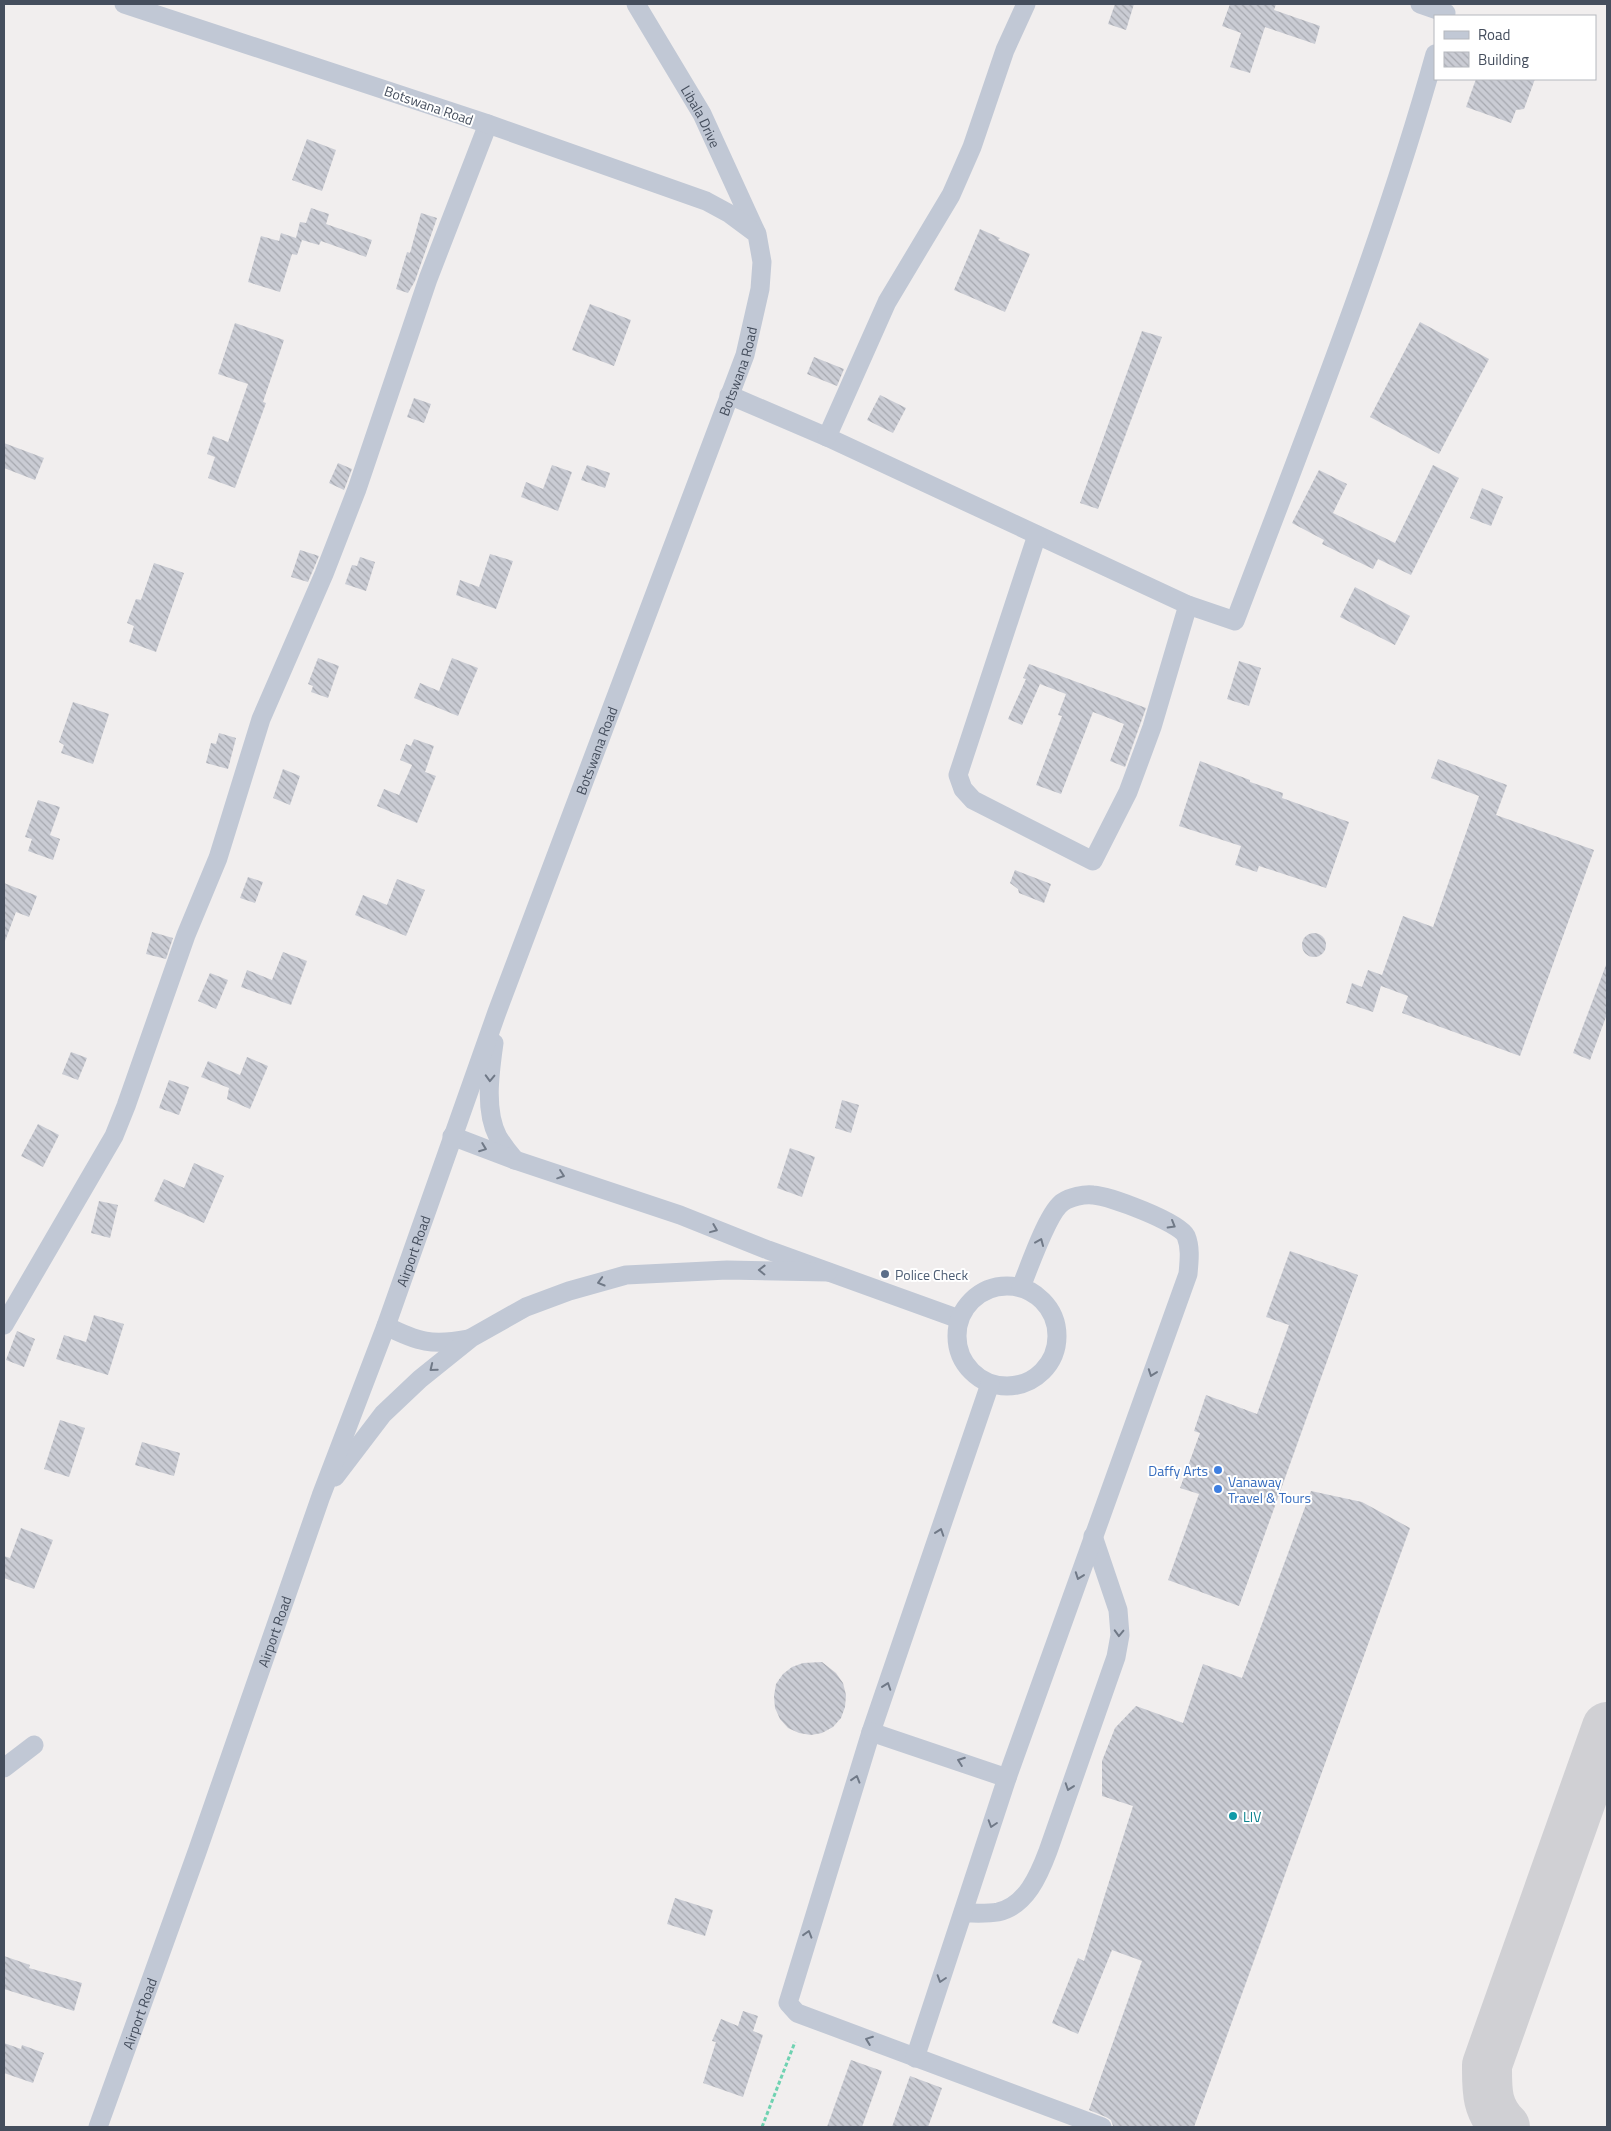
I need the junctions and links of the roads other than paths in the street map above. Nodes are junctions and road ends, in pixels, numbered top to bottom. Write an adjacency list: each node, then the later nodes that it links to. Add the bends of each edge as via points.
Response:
1 (124, 4): 7 (street, Botswana Road)
2 (636, 4): 8 (street, Libala Drive, via 702,114)
3 (1026, 4): 10 (street, via 1005,50 972,147 951,195 887,302)
4 (1420, 4): 5 (street)
5 (1447, 11)
6 (1434, 58): 12 (street, via 1383,220 1235,621)
7 (488, 124): 8 (street, Botswana Road, via 706,201); 19 (street, via 428,279 357,489 261,719 218,858 180,951 114,1136)
8 (757, 234): 9 (street, Botswana Road, via 762,262 760,289 745,355)
9 (729, 395): 10 (street); 13 (street, Botswana Road)
10 (827, 437): 11 (street)
11 (1036, 535): 12 (street); 12 (street, via 958,775 963,789 973,800 1093,861 1128,792)
12 (1188, 605)
13 (497, 1012): 14 (street, Botswana Road); 15 (street, one-way to 15, via 490,1095 493,1120 498,1136)
14 (452, 1136): 15 (street, one-way to 15); 20 (street, Airport Road)
15 (515, 1160): 16 (street, one-way to 16, via 680,1216)
16 (828, 1272): 18 (street); 21 (street, one-way to 21, via 727,1270 626,1275 526,1307)
17 (1021, 1287): 18 (street, via 1002,1285 983,1290 969,1302); 22 (street, via 1037,1295 1053,1316 1057,1342 1052,1359 1041,1373 1025,1383 1008,1387); 24 (street, one-way to 24, via 1053,1212 1063,1202 1076,1197 1092,1194 1150,1214 1176,1226 1185,1235 1189,1246 1188,1274)
18 (959, 1319): 22 (street, via 956,1335 965,1365)
19 (4, 1324)
20 (386, 1326): 21 (street, via 428,1342 448,1343); 23 (street, Airport Road)
21 (471, 1338): 23 (street, one-way to 23, via 383,1414)
22 (990, 1384): 25 (street, one-way to 22)
23 (321, 1496): 31 (street, Airport Road)
24 (1093, 1536): 28 (street, one-way to 28); 29 (street, one-way to 29, via 1118,1610 1120,1635 1116,1657 1040,1873 1016,1903 999,1912)
25 (871, 1732): 28 (street, one-way to 25); 30 (street, one-way to 25, via 798,2013 788,2003)
26 (34, 1745): 27 (street)
27 (4, 1768)
28 (1007, 1778): 29 (street, one-way to 29)
29 (963, 1913): 30 (street, one-way to 30)
30 (914, 2058): 32 (street)
31 (98, 2127)
32 (1102, 2127)

